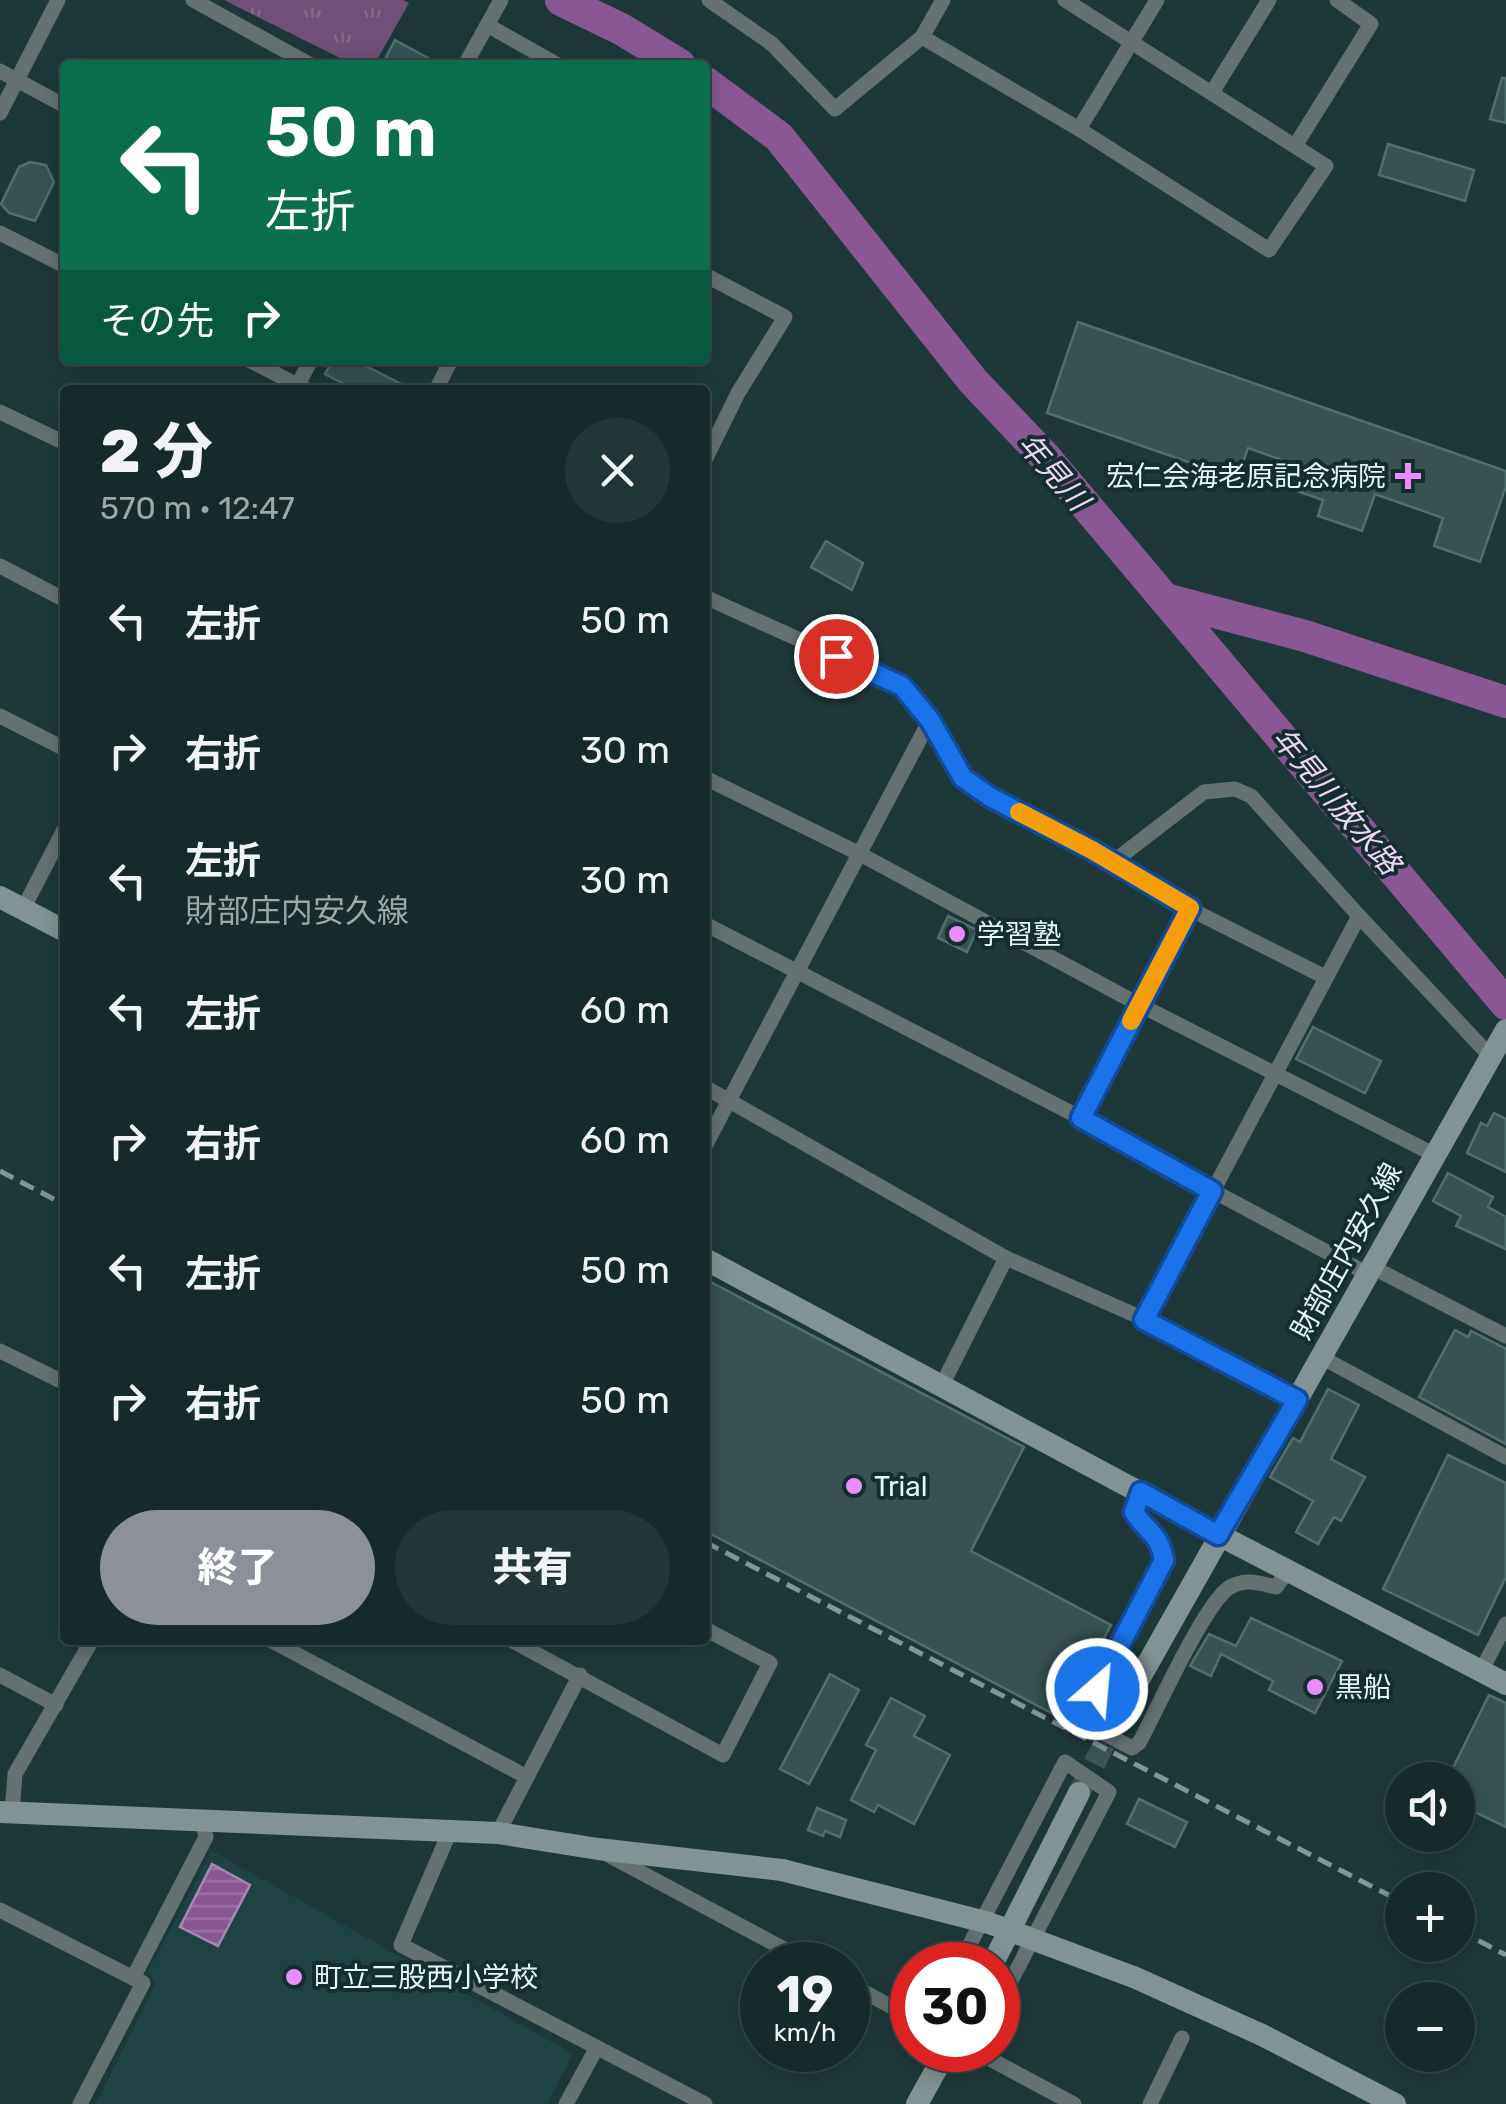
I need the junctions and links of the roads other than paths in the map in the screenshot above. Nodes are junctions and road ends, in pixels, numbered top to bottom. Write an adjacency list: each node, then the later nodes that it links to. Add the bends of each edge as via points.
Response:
1 (58, 0): 17 (street)
2 (193, 0): 13 (street)
3 (501, 0): 10 (street)
4 (709, 0): 11 (street, via 772,44 835,108)
5 (943, 0): 11 (street)
6 (1065, 0): 12 (street)
7 (1157, 0): 12 (street)
8 (1269, 0): 18 (street)
9 (1336, 0): 22 (street, via 1371,24)
10 (487, 25): 14 (street); 15 (street)
11 (922, 37): 21 (street)
12 (1131, 41): 18 (street); 21 (street)
13 (302, 60)
14 (469, 60)
15 (549, 60)
16 (0, 71): 17 (street)
17 (16, 80): 19 (street); 20 (street)
18 (1213, 91): 22 (street)
19 (60, 103)
20 (0, 113)
21 (1079, 129): 22 (street, via 1269,250 1326,166)
22 (1294, 146)
23 (0, 233): 24 (street)
24 (60, 263)
25 (710, 278): 30 (street, via 785,316)
26 (257, 365): 27 (street)
27 (294, 385)
28 (0, 412): 29 (street)
29 (60, 442)
30 (710, 450)
31 (0, 566): 32 (street)
32 (60, 597)
33 (710, 599): 35 (street, via 902,686)
34 (0, 716): 36 (street)
35 (930, 720): 39 (street); 40 (street, via 963,778)
36 (60, 746)
37 (710, 780): 39 (street)
38 (60, 838): 43 (street)
39 (858, 853): 47 (street); 49 (street)
40 (1113, 862): 42 (street); 44 (street, via 1204,792 1235,789 1251,796)
41 (0, 897): 43 (street)
42 (1190, 908): 48 (street); 49 (street)
43 (23, 909): 46 (street)
44 (1359, 916): 48 (street); 50 (street)
45 (710, 927): 47 (street)
46 (60, 928)
47 (796, 970): 53 (street); 54 (street)
48 (1326, 977): 51 (street)
49 (1140, 1005): 51 (street); 54 (street)
50 (1497, 1045): 56 (street, 財部庄内安久線)
51 (1274, 1073): 56 (street); 57 (street)
52 (710, 1088): 53 (street)
53 (729, 1098): 55 (street); 58 (street)
54 (1081, 1118): 57 (street)
55 (710, 1136)
56 (1435, 1155): 60 (street, 財部庄内安久線)
57 (1212, 1191): 60 (street); 61 (street)
58 (1006, 1258): 61 (street); 66 (street)
59 (710, 1262): 66 (street)
60 (1370, 1270): 62 (street); 64 (street, 財部庄内安久線)
61 (1144, 1320): 67 (street)
62 (1506, 1336)
63 (0, 1350): 65 (street)
64 (1321, 1357): 67 (street, 財部庄内安久線); 68 (street)
65 (60, 1381)
66 (942, 1385): 69 (street)
67 (1297, 1400): 70 (street, 財部庄内安久線)
68 (1506, 1458)
69 (1141, 1492): 70 (street); 71 (street, via 1134,1512 1154,1531 1164,1560 1081,1722 1132,1748 1139,1743 1228,1588 1249,1580 1276,1588)
70 (1218, 1535): 71 (street); 82 (street, 財部庄内安久線)
71 (1288, 1571): 77 (street)
72 (1506, 1624): 77 (street)
73 (710, 1631): 79 (street, via 770,1663 723,1755)
74 (89, 1645): 81 (street)
75 (279, 1645): 83 (street)
76 (520, 1645): 79 (street)
77 (1482, 1672): 80 (street)
78 (0, 1675): 81 (street)
79 (580, 1675): 83 (street)
80 (1506, 1684)
81 (56, 1705): 85 (street, via 15,1774)
82 (1121, 1711)
83 (526, 1778): 88 (street)
84 (1079, 1793): 93 (street)
85 (6, 1812): 86 (street)
86 (202, 1820): 87 (street); 95 (street, via 206,1837)
87 (450, 1831): 88 (street); 97 (street, via 401,1945)
88 (498, 1833): 89 (street)
89 (598, 1849): 91 (street); 106 (street, bridge, via 782,1870 988,1922 1136,1978)
90 (0, 1911): 95 (street)
91 (771, 1942)
92 (971, 1942): 94 (street, via 1065,1762 1108,1792)
93 (1004, 1942)
94 (1020, 1963)
95 (133, 1978): 100 (street, via 144,1983)
96 (1182, 2038): 105 (street)
97 (596, 2049): 101 (street); 102 (street)
98 (935, 2072): 103 (street)
99 (1017, 2072): 104 (street)
100 (80, 2104)
101 (566, 2104)
102 (705, 2104)
103 (917, 2104)
104 (1074, 2104)
105 (1150, 2104)
106 (1395, 2104)

